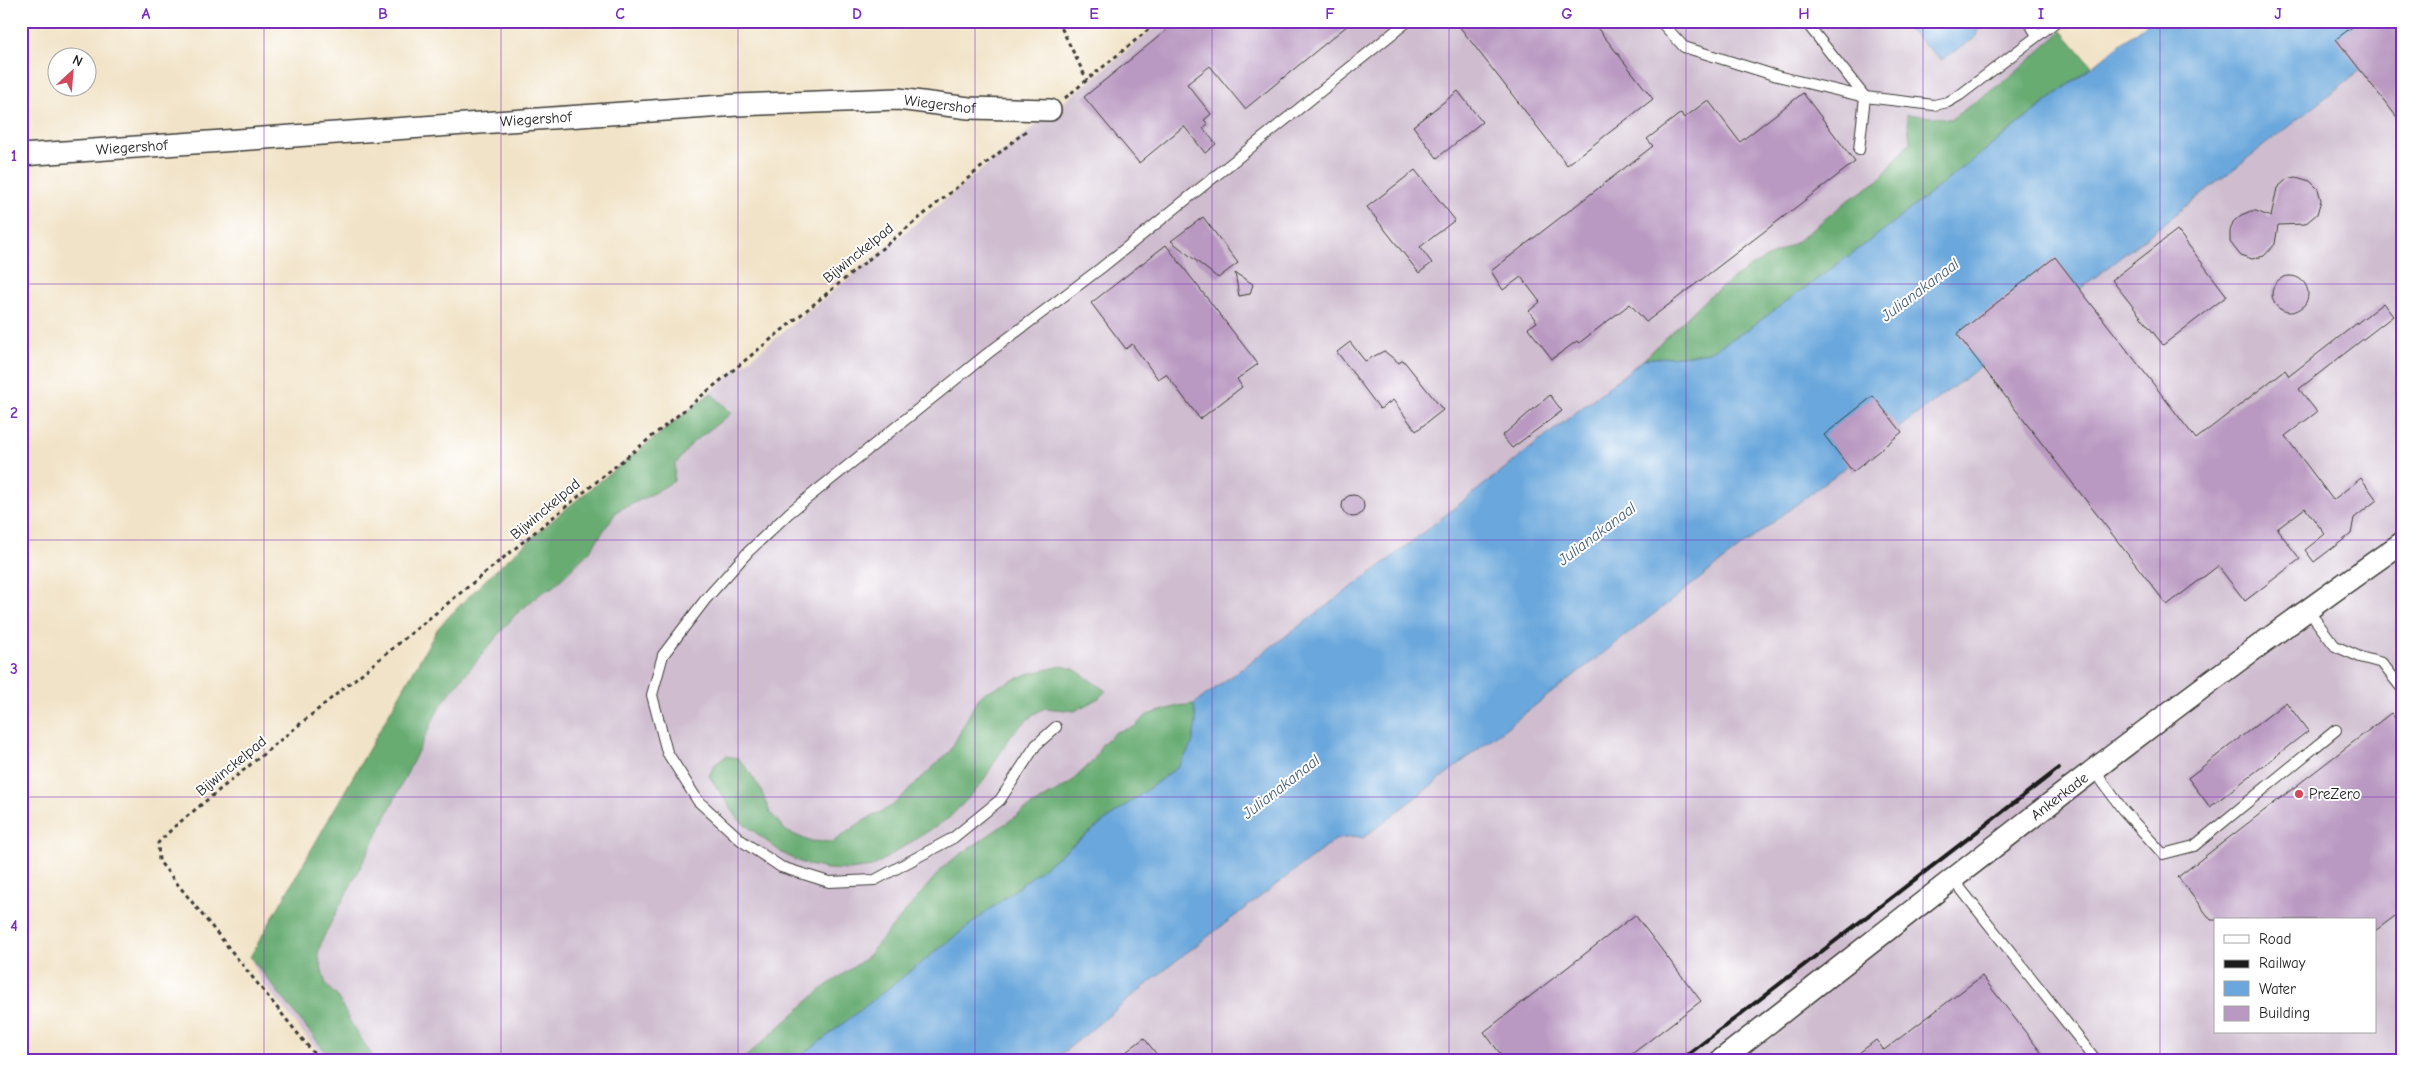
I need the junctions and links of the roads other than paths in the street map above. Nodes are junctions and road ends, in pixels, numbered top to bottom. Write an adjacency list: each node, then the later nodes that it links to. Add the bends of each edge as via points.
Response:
1 (1408, 21): 14 (lane, via 789,513 705,600 663,655 652,695 667,752 698,801 742,841 781,867 829,882 874,880 953,838 1000,800 1036,745)
2 (1660, 21): 7 (lane, via 1677,42 1692,50 1777,76)
3 (1805, 21): 7 (lane)
4 (2028, 21): 6 (lane)
5 (2057, 21): 6 (lane)
6 (2037, 35): 7 (lane, via 1948,102 1934,105)
7 (1866, 97): 9 (lane)
8 (1050, 110): 10 (street, Wiegershof, via 968,108 898,99 737,105)
9 (1859, 150)
10 (21, 155)
11 (2403, 542): 12 (street, Ankerkade)
12 (2307, 609): 13 (lane, via 2335,646 2382,663); 16 (street, Ankerkade)
13 (2403, 690)
14 (1056, 727)
15 (2336, 730): 16 (lane, via 2194,846 2163,854 2123,810)
16 (2094, 770): 17 (street, Ankerkade)
17 (1953, 879): 18 (street, Ankerkade); 19 (lane)
18 (1721, 1060)
19 (2096, 1060)

